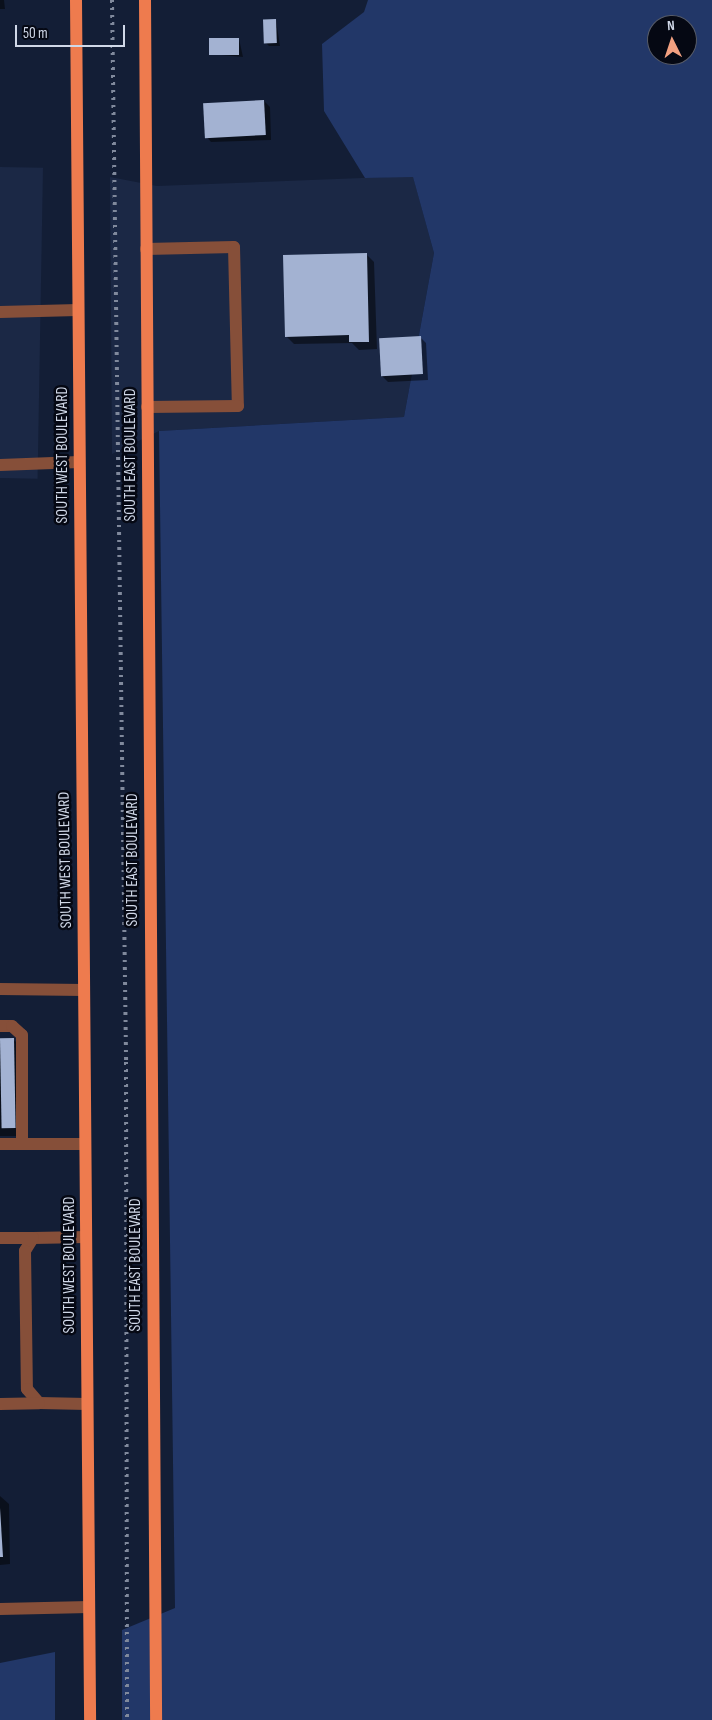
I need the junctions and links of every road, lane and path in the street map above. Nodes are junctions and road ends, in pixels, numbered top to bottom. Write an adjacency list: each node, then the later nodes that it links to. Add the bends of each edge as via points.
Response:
1 (76, 0): 4 (main road, SOUTH WEST BOULEVARD)
2 (145, 0): 3 (main road, SOUTH EAST BOULEVARD)
3 (146, 249): 6 (main road, SOUTH EAST BOULEVARD); 6 (street, via 234,247 238,406)
4 (78, 310): 5 (street); 7 (main road, SOUTH WEST BOULEVARD)
5 (0, 312)
6 (147, 407): 24 (main road, SOUTH EAST BOULEVARD)
7 (79, 462): 8 (street); 10 (main road, SOUTH WEST BOULEVARD)
8 (0, 466)
9 (0, 989): 10 (street)
10 (84, 990): 14 (main road, SOUTH WEST BOULEVARD)
11 (0, 1026): 13 (street, via 12,1026 22,1035)
12 (0, 1144): 13 (street)
13 (22, 1144): 14 (street)
14 (85, 1144): 15 (main road, SOUTH WEST BOULEVARD)
15 (86, 1237): 17 (street); 20 (main road, SOUTH WEST BOULEVARD)
16 (0, 1238): 17 (street)
17 (33, 1238): 18 (street, via 25,1251 27,1389)
18 (39, 1403): 19 (street); 20 (street)
19 (0, 1404)
20 (87, 1404): 21 (main road, SOUTH WEST BOULEVARD)
21 (89, 1607): 22 (street); 23 (main road, SOUTH WEST BOULEVARD)
22 (0, 1609)
23 (90, 1720)
24 (156, 1720)

